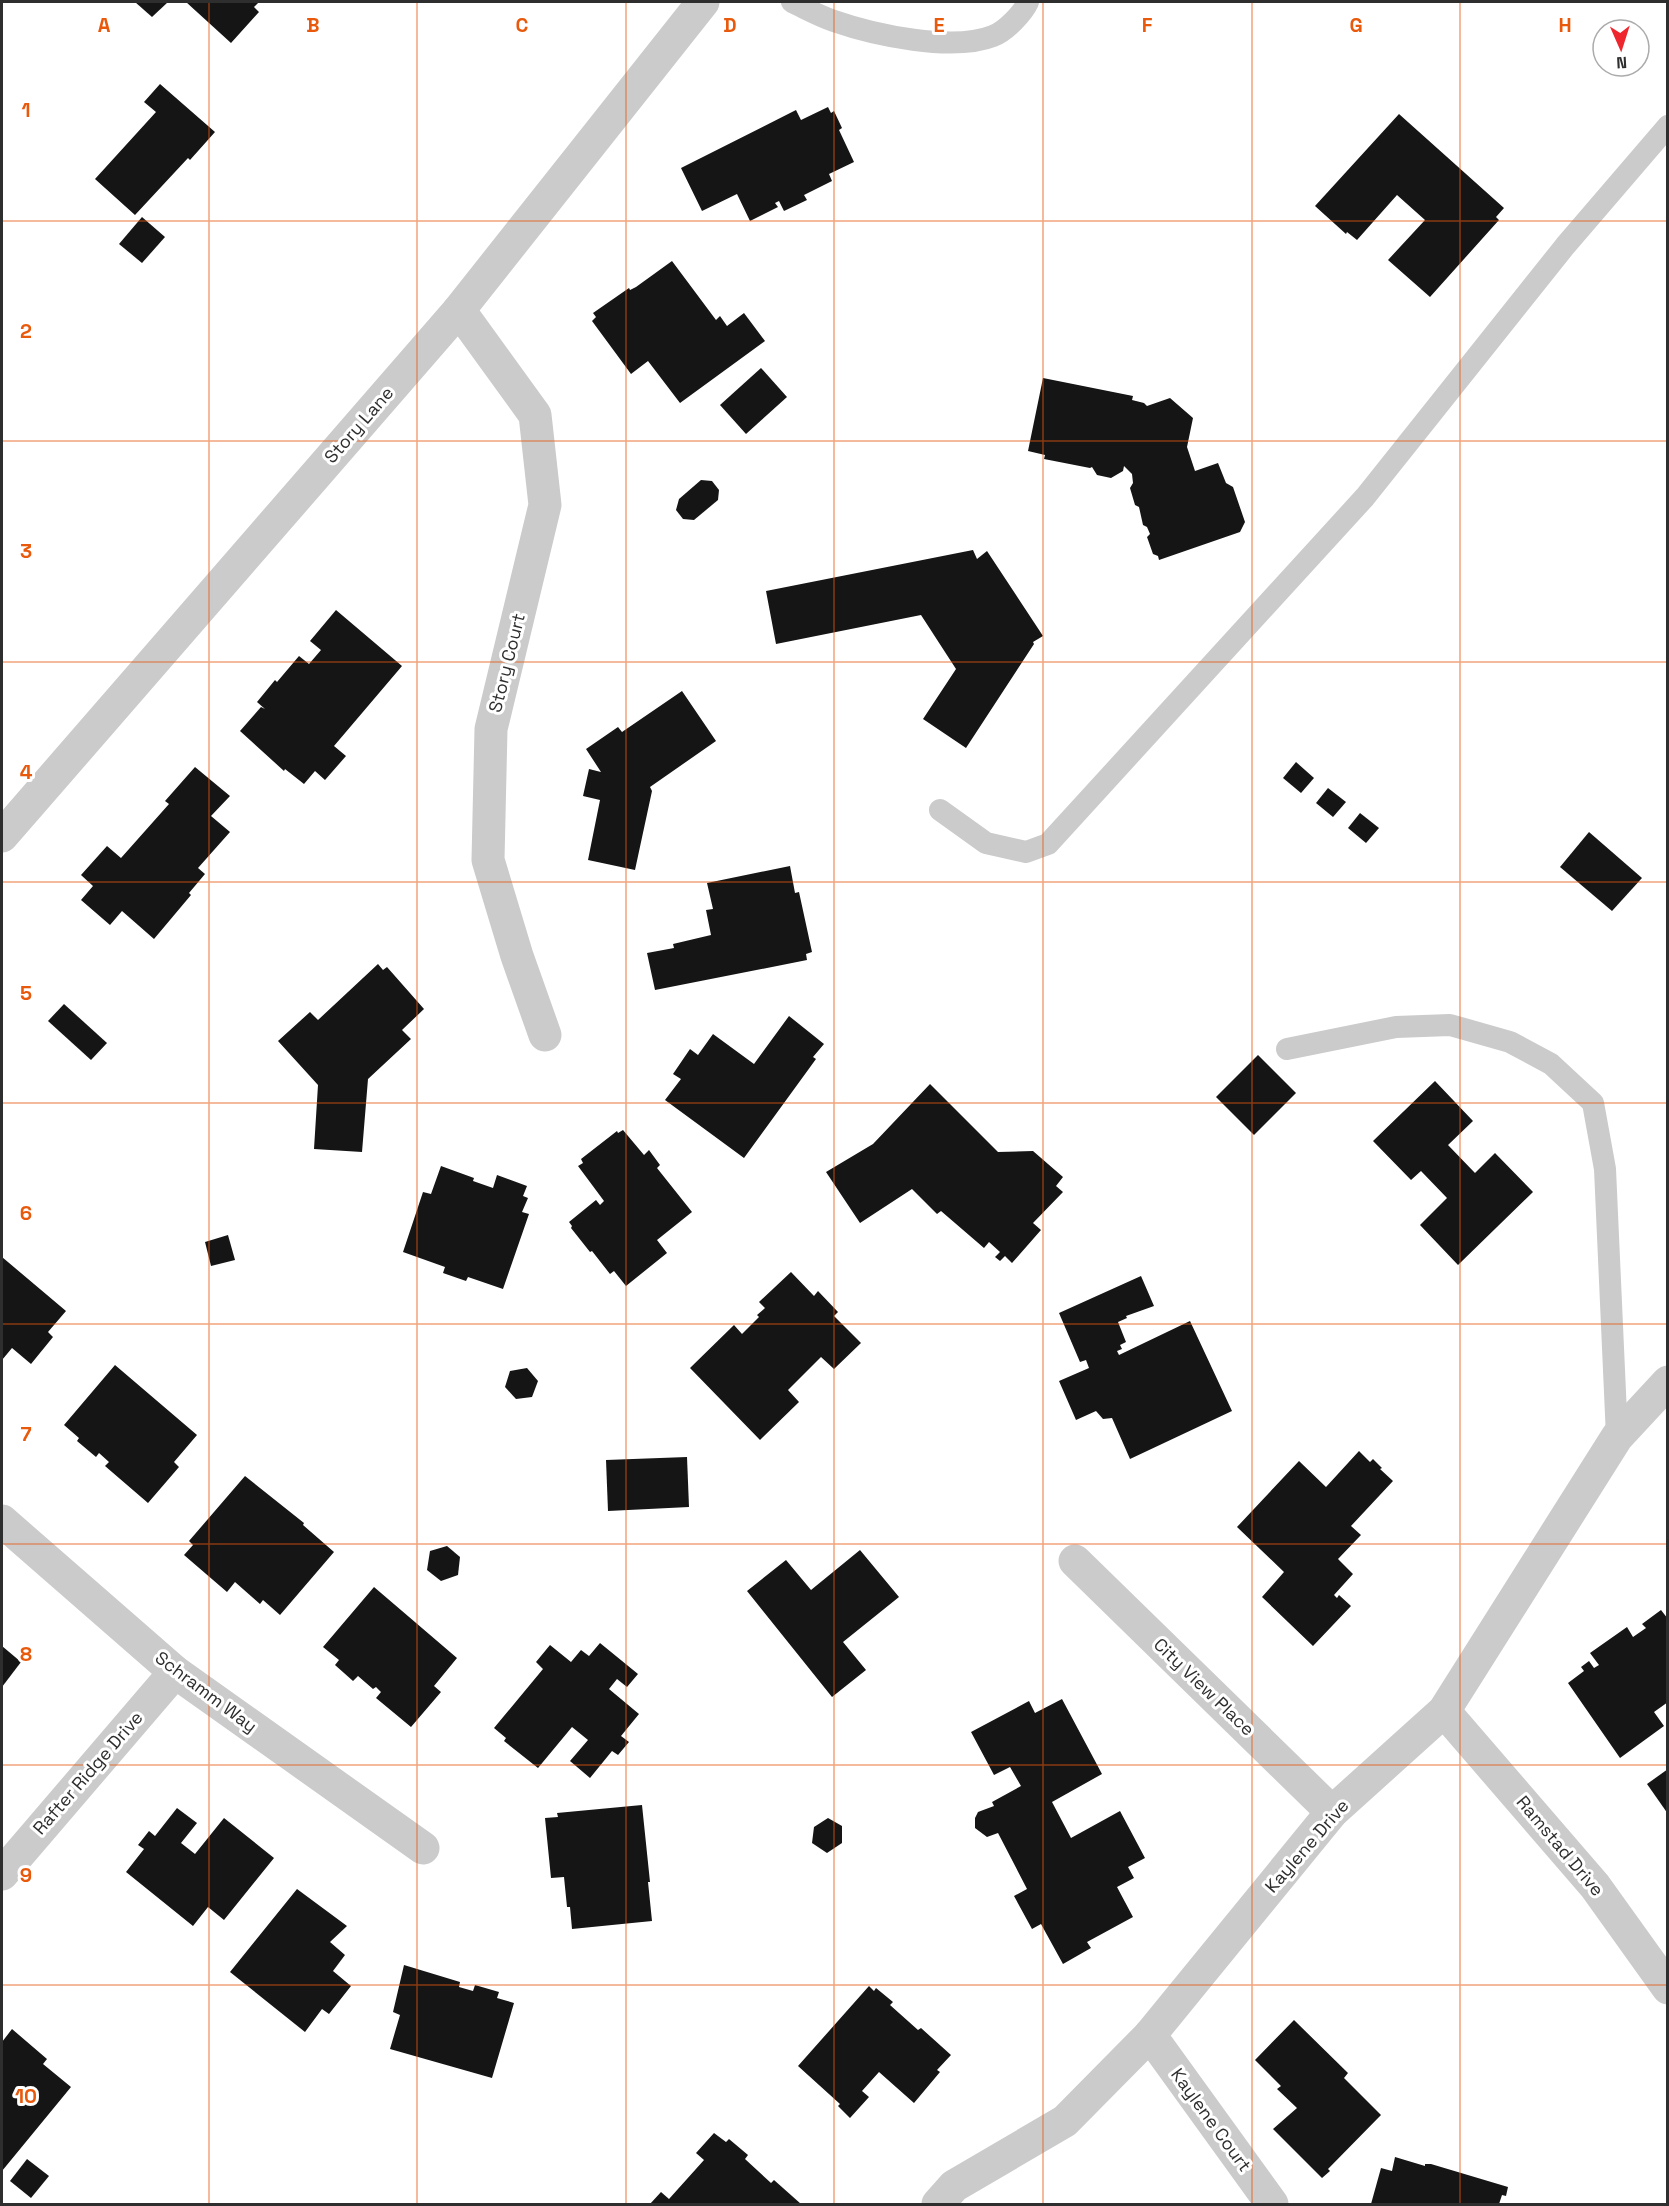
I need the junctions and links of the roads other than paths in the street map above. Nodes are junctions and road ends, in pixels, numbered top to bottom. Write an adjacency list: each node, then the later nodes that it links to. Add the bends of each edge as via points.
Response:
1 (703, 2): 5 (street, Story Lane)
2 (792, 2): 3 (lane, via 833,21 904,39 958,43 994,36 1023,13)
3 (1028, 2)
4 (1668, 126): 6 (lane, via 1565,246 1365,497 1048,844 1026,852 986,843)
5 (459, 310): 7 (street, Story Lane); 8 (street, Story Court, via 535,415 545,505 490,729 488,860)
6 (940, 810)
7 (2, 837)
8 (545, 1035)
9 (1287, 1049): 11 (lane, via 1396,1027 1450,1025 1510,1042 1551,1064 1593,1103 1605,1169)
10 (1668, 1382): 11 (street, Kaylene Drive)
11 (1617, 1437): 15 (street, Kaylene Drive)
12 (2, 1521): 14 (street, Schramm Way)
13 (1075, 1562): 16 (street, City View Place)
14 (175, 1672): 17 (street, Schramm Way); 18 (street, Rafter Ridge Drive)
15 (1444, 1711): 16 (street, Kaylene Drive); 19 (street, Ramstad Drive, via 1595,1886)
16 (1332, 1812): 20 (street, Kaylene Drive)
17 (423, 1848)
18 (2, 1874)
19 (1668, 1988)
20 (1150, 2035): 21 (street, Kaylene Drive, via 1065,2121 954,2186); 22 (street, Kaylene Court)
21 (938, 2205)
22 (1272, 2205)

